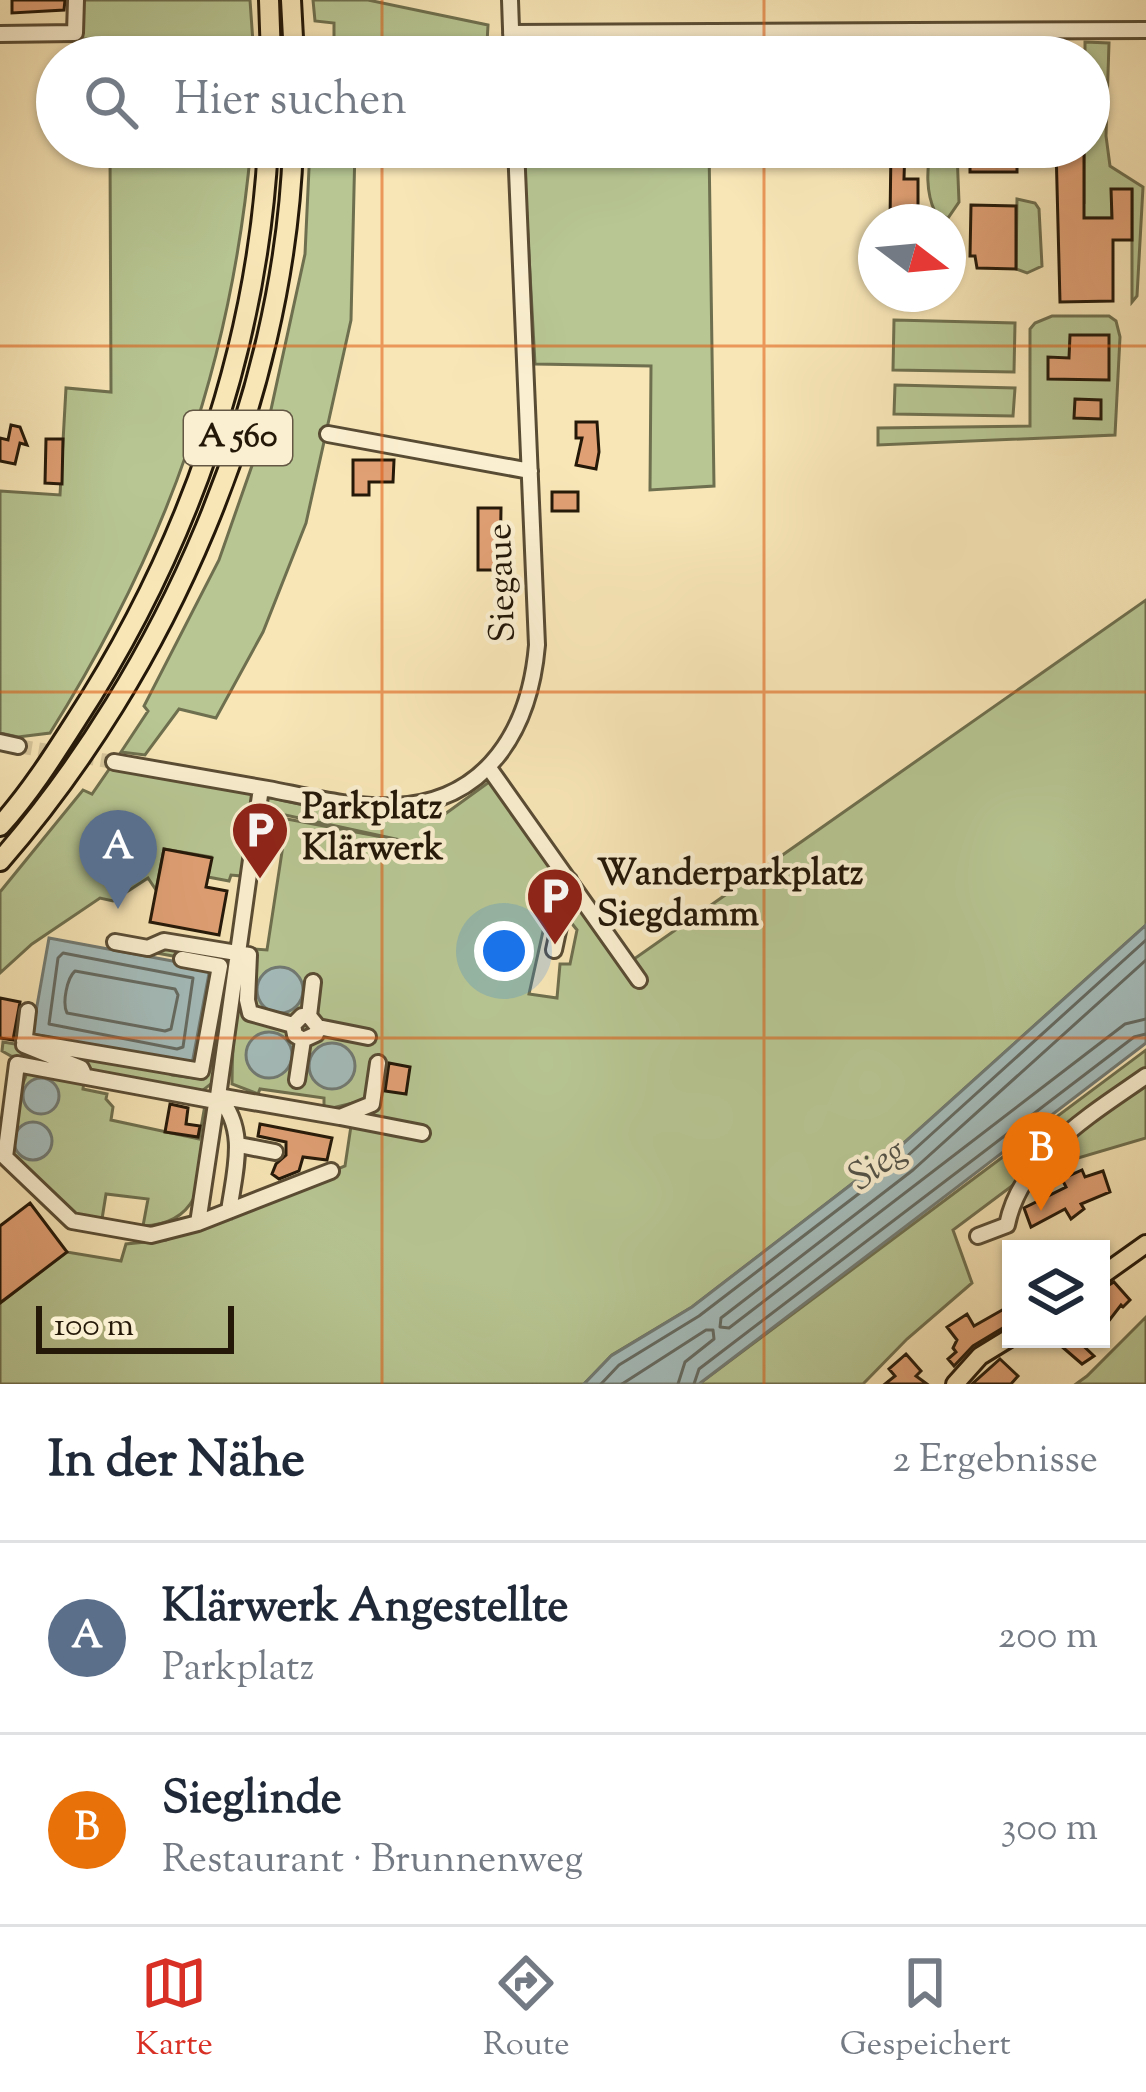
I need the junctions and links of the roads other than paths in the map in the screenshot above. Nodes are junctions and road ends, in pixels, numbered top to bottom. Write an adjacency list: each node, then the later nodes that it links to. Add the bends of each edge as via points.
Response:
1 (76, 0): 7 (street, via 75,33)
2 (269, 0): 8 (highway)
3 (291, 0): 9 (highway)
4 (509, 0): 6 (street)
5 (1146, 30): 6 (street)
6 (511, 33): 10 (street)
7 (0, 34)
8 (270, 36)
9 (293, 36)
10 (511, 36)
11 (266, 168): 21 (highway, A 560, via 235,364 176,537 93,694)
12 (291, 168): 22 (highway, A 560, via 245,419 200,544 115,708)
13 (517, 168): 15 (street, Siegaue)
14 (328, 434): 15 (street)
15 (530, 471): 19 (street, Siegaue, via 533,684 523,718)
16 (0, 742): 17 (street)
17 (18, 746)
18 (114, 763): 20 (street, Siegaue)
19 (489, 768): 20 (street, Siegaue, via 431,800 400,806); 23 (street)
20 (261, 788): 26 (street)
21 (0, 826)
22 (0, 861)
23 (568, 880): 25 (street); 28 (street)
24 (115, 942): 26 (street)
25 (554, 950)
26 (240, 954): 32 (street, via 249,955 250,1013); 42 (street)
27 (182, 959): 35 (street, via 220,966 201,1071)
28 (639, 980)
29 (313, 982): 31 (street)
30 (28, 1011): 35 (street)
31 (313, 1021): 32 (street); 33 (street); 34 (street, via 316,1034)
32 (293, 1025): 34 (street)
33 (368, 1037)
34 (303, 1040): 41 (street)
35 (24, 1041): 40 (street)
36 (0, 1061): 38 (street)
37 (378, 1063): 43 (street, via 372,1104)
38 (17, 1064): 40 (street); 49 (street, via 5,1156 72,1221 151,1234)
39 (1146, 1076): 50 (street, via 1056,1142 1006,1225)
40 (86, 1077): 42 (street)
41 (297, 1080)
42 (217, 1098): 43 (street); 45 (street, via 234,1114); 49 (street)
43 (340, 1117): 44 (street)
44 (422, 1133)
45 (239, 1145): 46 (street); 48 (street)
46 (275, 1152)
47 (331, 1172): 48 (street)
48 (229, 1211): 49 (street)
49 (198, 1222)
50 (977, 1236)
51 (1146, 1244): 52 (main road)
52 (1110, 1270)
53 (1002, 1343): 54 (main road)
54 (955, 1384)

